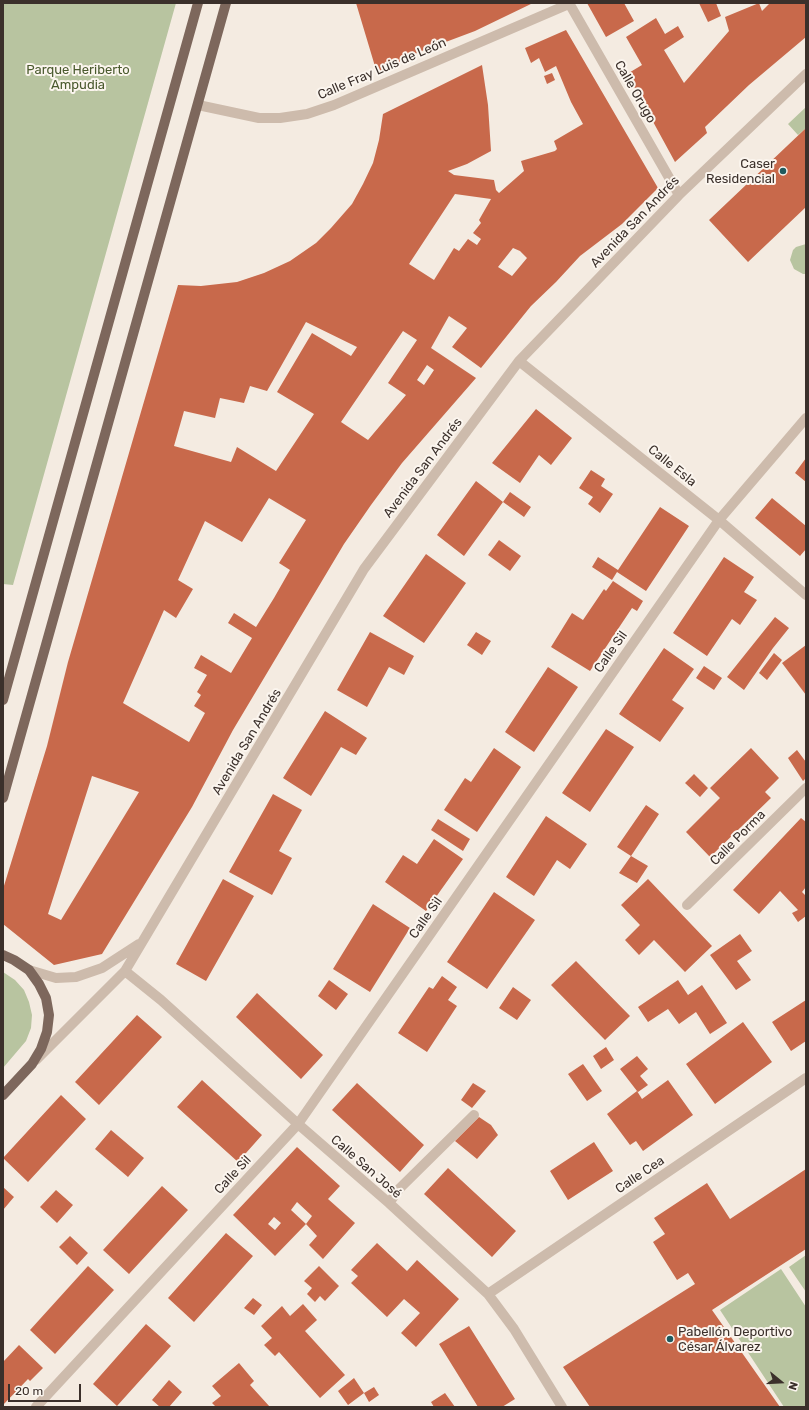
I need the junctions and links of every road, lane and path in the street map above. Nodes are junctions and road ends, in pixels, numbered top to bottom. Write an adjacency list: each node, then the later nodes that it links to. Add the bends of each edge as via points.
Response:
1 (198, 3): 11 (main road)
2 (226, 3): 5 (main road)
3 (569, 4): 5 (street, Calle Fray Luis de León, via 334,105 307,114 259,118); 6 (street, Calle Orugo)
4 (806, 74): 6 (street, Avenida San Andrés)
5 (198, 105): 13 (main road)
6 (679, 195): 7 (street, Avenida San Andrés)
7 (519, 361): 9 (street, Calle Esla); 15 (street, Avenida San Andrés, via 364,569)
8 (806, 418): 9 (street, Calle Sil)
9 (719, 520): 10 (street, Calle Esla); 23 (street, Calle Sil)
10 (806, 596)
11 (3, 700)
12 (806, 788): 14 (street, Calle Porma)
13 (3, 798)
14 (688, 905)
15 (143, 942): 17 (street, Avenida San Andrés, via 102,968 76,977 56,978); 18 (street, Avenida San Andrés)
16 (3, 955): 17 (main road)
17 (29, 970): 19 (main road, via 46,998 49,1015 45,1038)
18 (125, 971): 19 (street, Avenida San Andrés); 23 (street, Calle San José, via 161,1000)
19 (32, 1064): 21 (main road)
20 (806, 1078): 25 (street, Calle Cea)
21 (3, 1095)
22 (474, 1115): 24 (street, via 399,1189)
23 (298, 1124): 24 (street, Calle San José); 26 (street, Calle Sil)
24 (389, 1203): 25 (street, Calle San José)
25 (488, 1294): 27 (street, Calle San José, via 514,1329)
26 (36, 1407)
27 (562, 1407)

